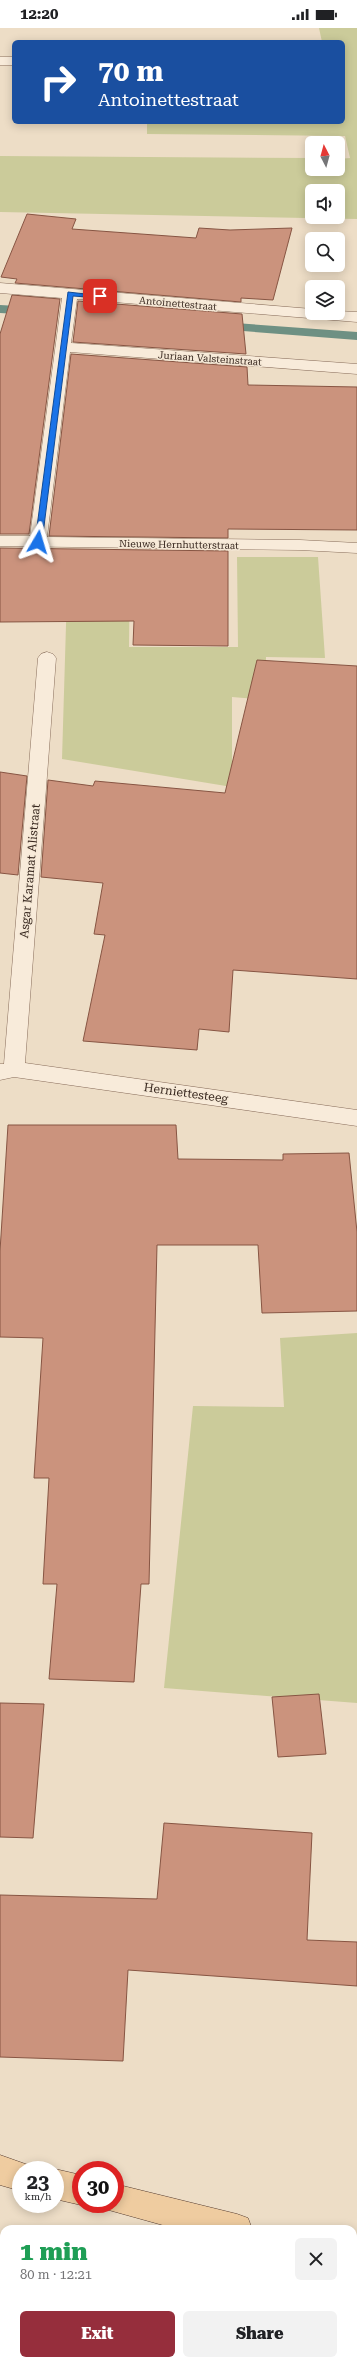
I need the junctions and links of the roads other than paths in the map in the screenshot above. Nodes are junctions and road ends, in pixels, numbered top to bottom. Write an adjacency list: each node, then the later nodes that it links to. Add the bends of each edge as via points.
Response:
1 (0, 61): 2 (street)
2 (12, 62)
3 (0, 288): 4 (street, Antoinettestraat)
4 (70, 294): 5 (street, Antoinettestraat); 6 (street)
5 (357, 317)
6 (63, 347): 7 (street, Juriaan Valsteinstraat); 9 (street)
7 (357, 369)
8 (0, 541): 9 (street, Nieuwe Hernhutterstraat)
9 (38, 542): 10 (street, Nieuwe Hernhutterstraat)
10 (357, 548)
11 (47, 658): 12 (street, Asgar Karamat Alistraat)
12 (7, 1070): 13 (street, Herniettesteeg)
13 (357, 1118)
14 (0, 2170): 15 (main road)
15 (12, 2173)
16 (124, 2201): 17 (main road)
17 (221, 2225)

